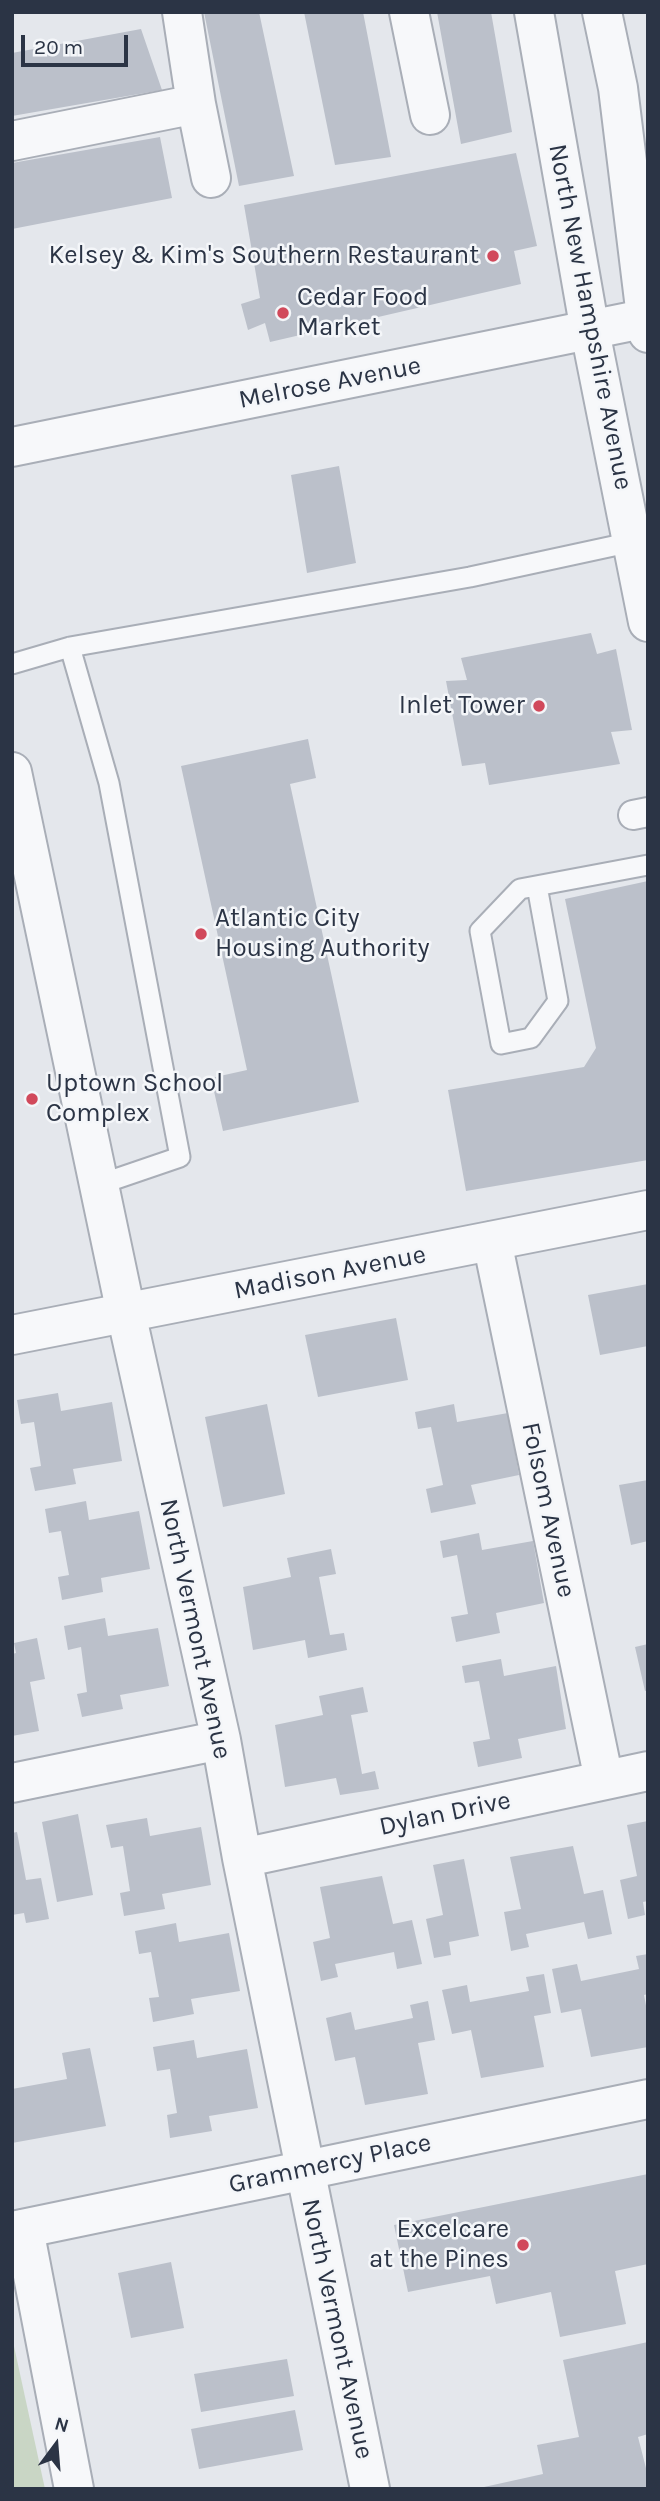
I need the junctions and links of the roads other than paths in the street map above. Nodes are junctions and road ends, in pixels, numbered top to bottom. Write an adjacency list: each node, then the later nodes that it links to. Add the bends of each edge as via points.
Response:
1 (183, 12): 5 (street)
2 (409, 12): 6 (street)
3 (534, 12): 10 (street, North New Hampshire Avenue)
4 (602, 12): 9 (street, North New Hampshire Avenue, via 618,88)
5 (196, 104): 7 (street); 8 (street)
6 (430, 115)
7 (12, 141)
8 (211, 178)
9 (647, 323): 10 (street, Melrose Avenue)
10 (590, 331): 11 (street, Melrose Avenue); 12 (street, North New Hampshire Avenue)
11 (12, 447)
12 (632, 542): 13 (street, North New Hampshire Avenue); 14 (lane, via 470,577)
13 (648, 622)
14 (70, 647): 15 (lane); 19 (lane, via 109,783 180,1157)
15 (12, 664)
16 (12, 772): 19 (street, North Vermont Avenue)
17 (648, 865): 18 (lane)
18 (537, 886): 18 (lane, via 520,889 480,931 501,1044 531,1038 558,1001)
19 (99, 1185): 22 (street, North Vermont Avenue)
20 (648, 1210): 21 (street, Madison Avenue)
21 (492, 1241): 22 (street, Madison Avenue); 26 (street, Folsom Avenue)
22 (126, 1313): 23 (street, Madison Avenue); 24 (street, North Vermont Avenue)
23 (12, 1335)
24 (221, 1740): 27 (street); 28 (street, North Vermont Avenue)
25 (648, 1771): 26 (street, Dylan Drive)
26 (604, 1780): 28 (street, Dylan Drive)
27 (12, 1783)
28 (242, 1858): 30 (street, North Vermont Avenue)
29 (648, 2099): 30 (street, Grammercy Place)
30 (305, 2169): 31 (street, Grammercy Place); 33 (street, North Vermont Avenue)
31 (18, 2230): 32 (street)
32 (74, 2489)
33 (370, 2489)

